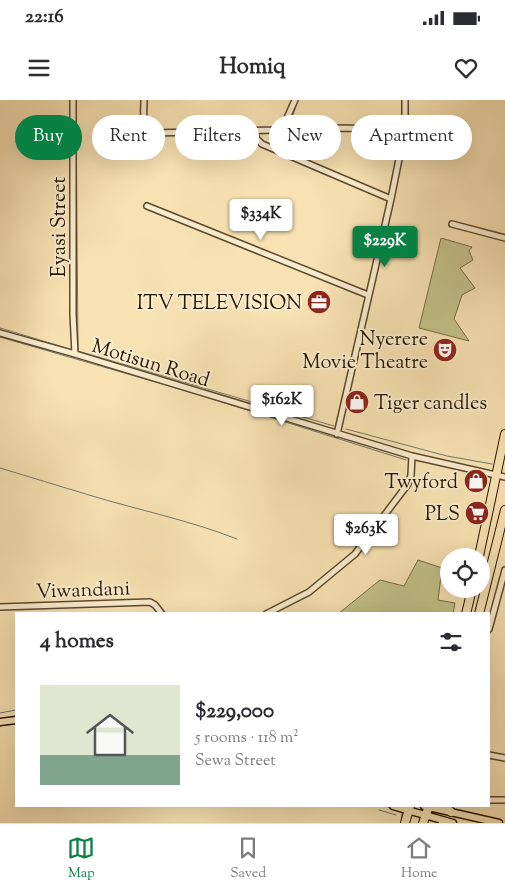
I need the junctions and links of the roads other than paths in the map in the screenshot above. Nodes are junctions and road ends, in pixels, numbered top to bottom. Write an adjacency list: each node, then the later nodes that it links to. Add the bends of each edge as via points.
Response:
1 (73, 100): 16 (street, Eyasi Street)
2 (144, 100): 7 (street, via 146,128 152,133)
3 (295, 100): 5 (street)
4 (405, 100): 6 (street)
5 (288, 115)
6 (405, 115)
7 (175, 132)
8 (259, 141): 10 (street)
9 (399, 160): 10 (street)
10 (391, 199): 14 (street)
11 (147, 206): 14 (street)
12 (452, 224): 13 (street)
13 (505, 238)
14 (368, 295): 17 (street)
15 (0, 333): 16 (street, Motisun Road)
16 (75, 354): 17 (street, Motisun Road)
17 (337, 434): 19 (street, Motisun Road)
18 (505, 434): 20 (highway)
19 (412, 456): 20 (street, Motisun Road); 29 (street, via 408,484 355,554 309,592)
20 (496, 474): 21 (street, Motisun Road); 23 (highway)
21 (505, 477)
22 (505, 510): 31 (highway)
23 (481, 548)
24 (505, 570): 25 (street)
25 (503, 591): 32 (street)
26 (470, 598): 30 (highway)
27 (0, 607): 28 (street, Viwandani, via 150,602)
28 (160, 612)
29 (270, 612)
30 (466, 612)
31 (480, 612)
32 (490, 626)
33 (15, 720): 34 (main road)
34 (0, 722)
35 (490, 755): 36 (street)
36 (505, 758)
37 (490, 800): 38 (street)
38 (505, 800)
39 (427, 807): 41 (main road); 42 (highway)
40 (409, 809): 42 (main road); 44 (highway)
41 (448, 809): 45 (main road)
42 (424, 819): 43 (main road)
43 (447, 822)
44 (405, 823)
45 (500, 823)

